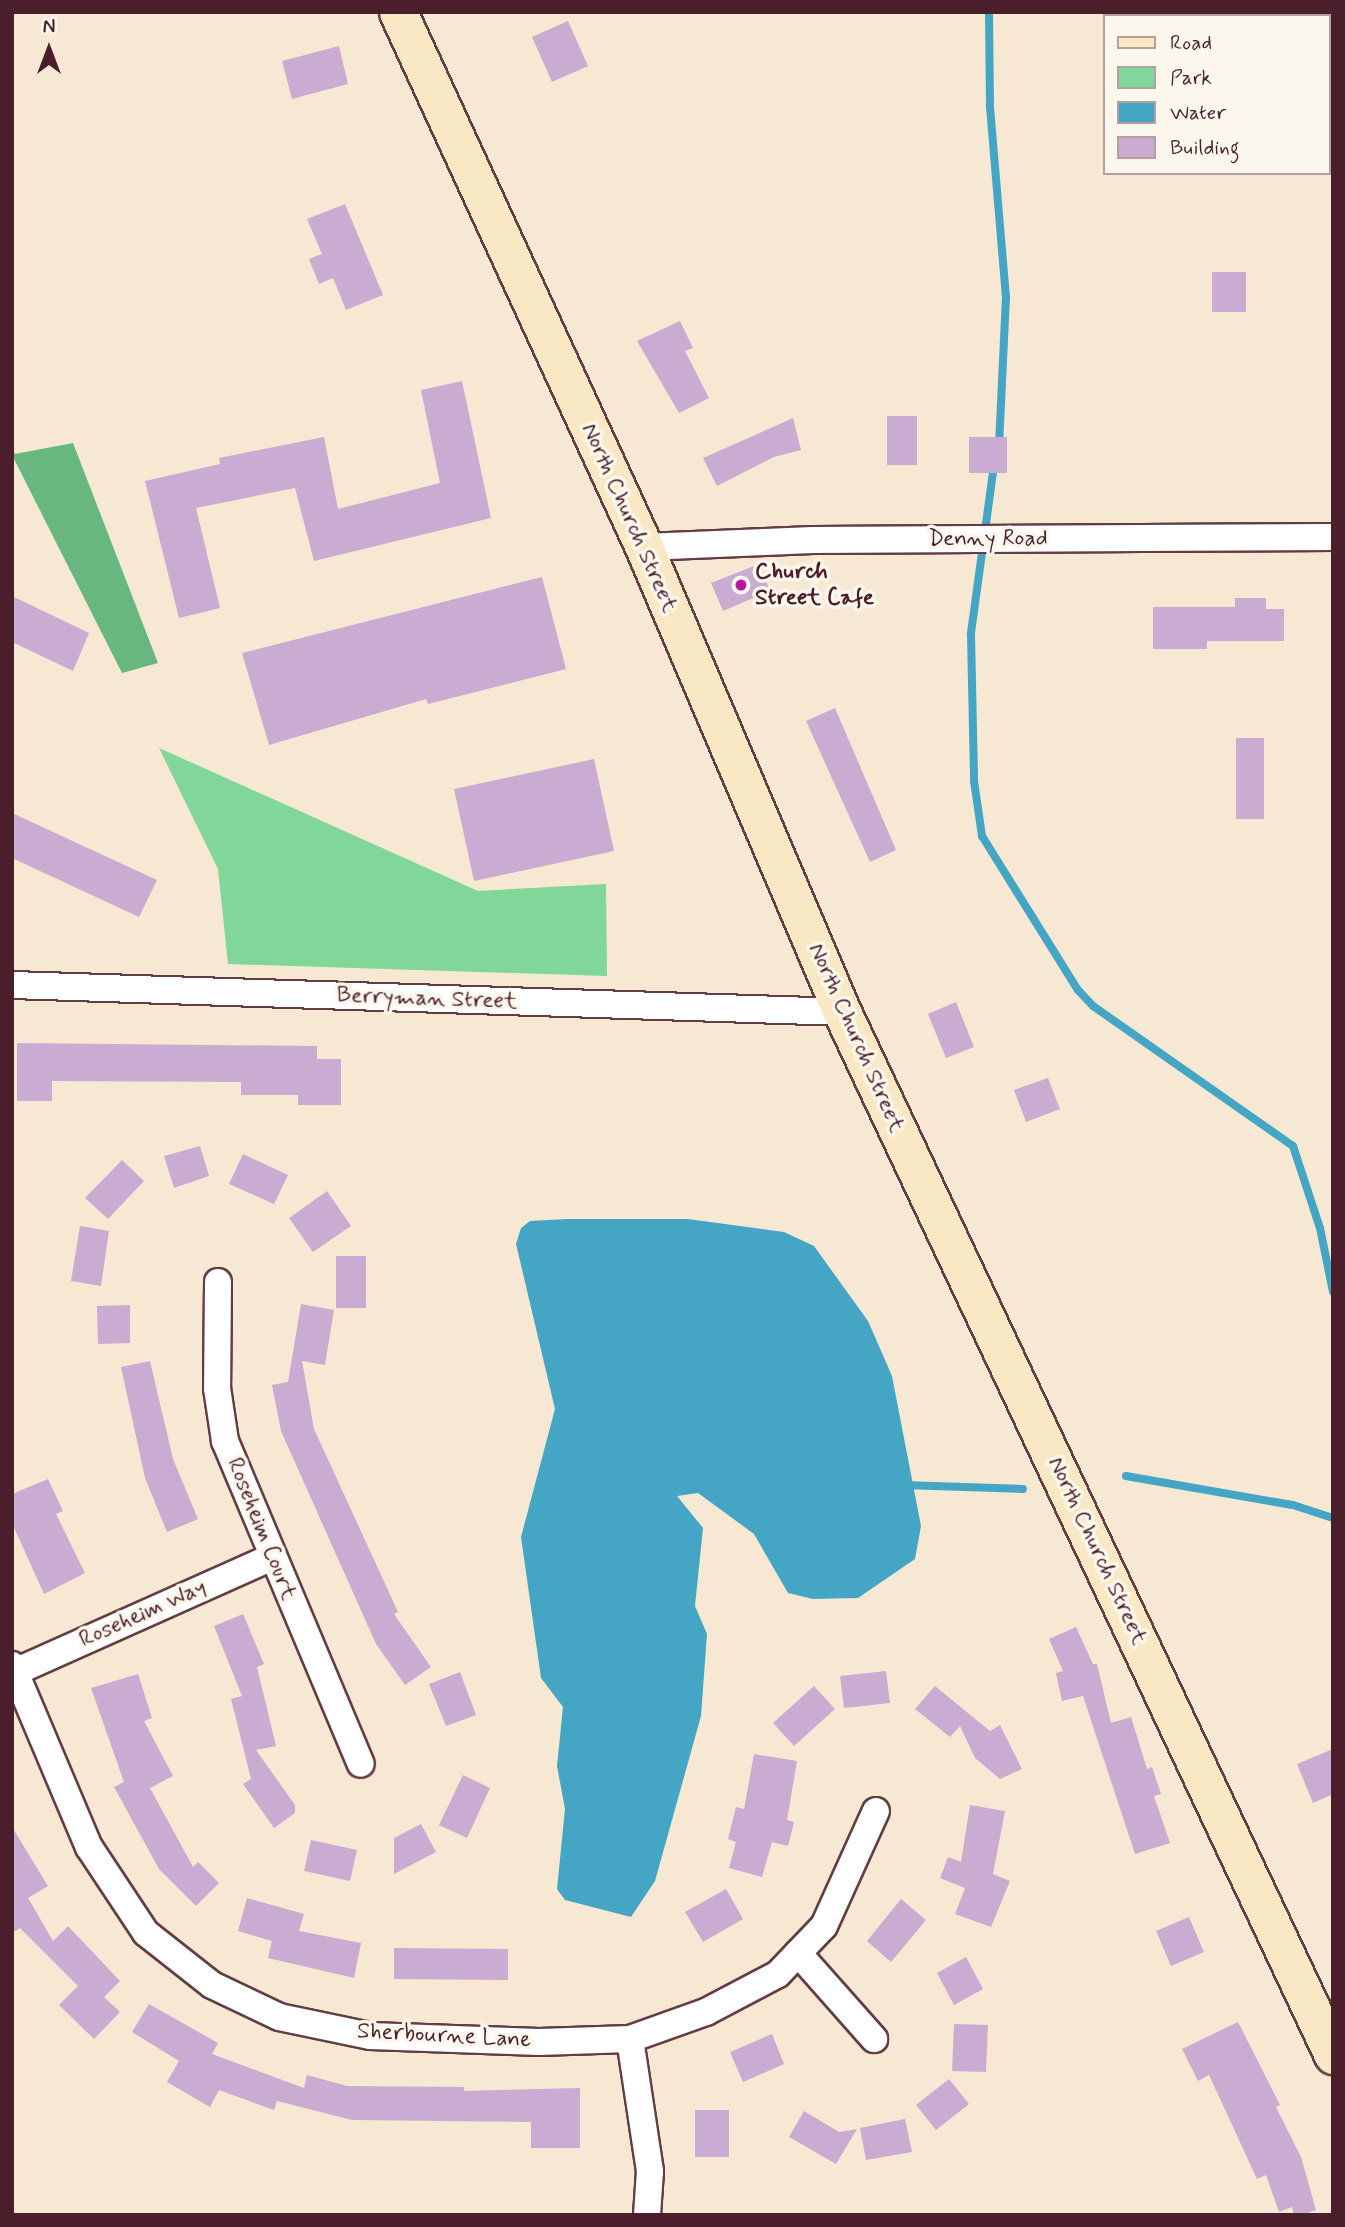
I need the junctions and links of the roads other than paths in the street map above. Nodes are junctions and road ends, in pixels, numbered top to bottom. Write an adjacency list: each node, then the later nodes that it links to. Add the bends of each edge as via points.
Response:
1 (398, 12): 3 (main road, North Church Street)
2 (1333, 537): 3 (street, Denny Road, via 813,540)
3 (643, 547): 5 (main road, North Church Street)
4 (12, 985): 5 (street, Berryman Street)
5 (842, 1012): 14 (main road, North Church Street)
6 (218, 1282): 7 (street, Roseheim Court, via 216,1388 225,1441)
7 (272, 1557): 8 (street, Roseheim Way); 9 (street, Roseheim Court)
8 (14, 1669): 12 (street, Sherbourne Lane, via 89,1847 146,1933 212,1985 279,2017 370,2036 539,2042)
9 (361, 1764)
10 (876, 1811): 11 (street, Sherbourne Lane, via 824,1926)
11 (798, 1953): 12 (street, Sherbourne Lane, via 778,1974 706,2012); 13 (street)
12 (630, 2039): 15 (street, via 650,2171)
13 (874, 2039)
14 (1333, 2055)
15 (647, 2215)

